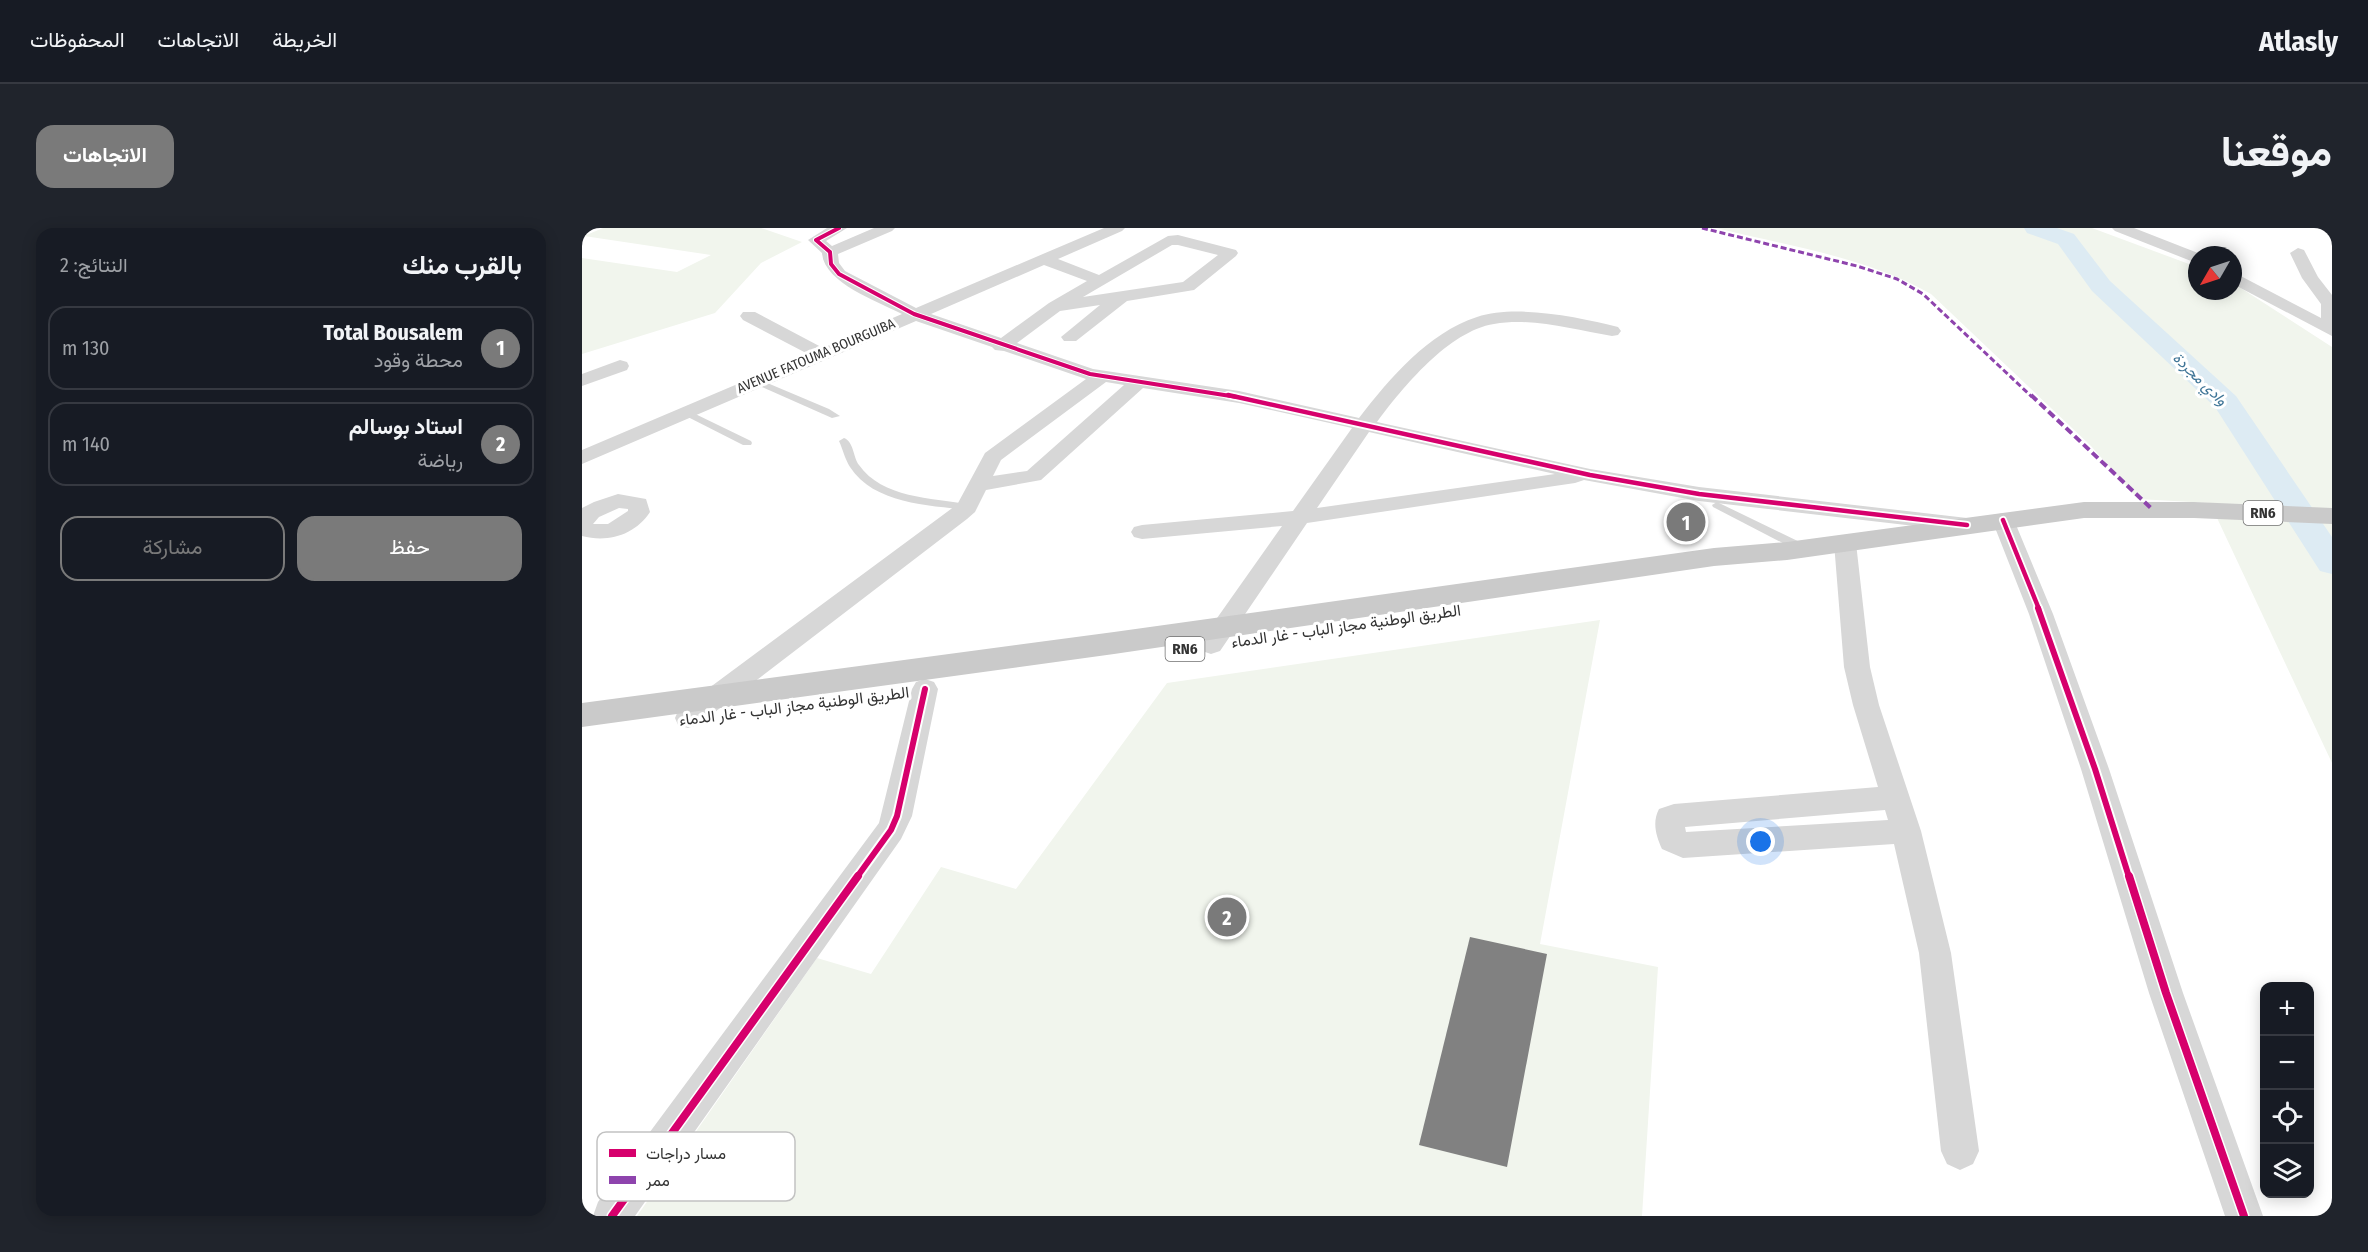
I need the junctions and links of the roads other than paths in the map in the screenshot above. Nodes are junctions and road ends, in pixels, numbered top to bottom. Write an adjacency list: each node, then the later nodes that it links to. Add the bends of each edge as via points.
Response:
1 (839, 228): 6 (street, via 817,238)
2 (887, 228): 6 (street)
3 (1117, 228): 10 (street, AVENUE FATOUMA BOURGUIBA)
4 (2120, 228): 9 (street)
5 (2169, 228): 7 (street)
6 (830, 252): 15 (street, via 831,264 839,274)
7 (2188, 252)
8 (2298, 253): 17 (street, via 2315,286 2330,304)
9 (2188, 254)
10 (1043, 259): 11 (street); 15 (street, AVENUE FATOUMA BOURGUIBA)
11 (1098, 280): 13 (street, via 1173,240 1230,253 1188,286); 14 (street)
12 (2242, 282): 17 (street)
13 (1122, 296): 14 (street); 19 (street)
14 (1054, 307): 20 (street)
15 (914, 314): 20 (street); 21 (street, AVENUE FATOUMA BOURGUIBA)
16 (749, 316): 21 (street)
17 (2331, 330)
18 (1612, 331): 29 (street, via 1511,318 1481,322 1423,357)
19 (1070, 337)
20 (1001, 346): 23 (street)
21 (822, 354): 26 (street, AVENUE FATOUMA BOURGUIBA)
22 (621, 366): 24 (street)
23 (1101, 377): 25 (street); 34 (street, via 992,457)
24 (582, 380)
25 (1140, 381): 29 (street, via 1239,397); 34 (street, via 1034,476)
26 (758, 382): 27 (street, AVENUE FATOUMA BOURGUIBA); 28 (lane)
27 (685, 412): 31 (lane); 32 (street, AVENUE FATOUMA BOURGUIBA)
28 (835, 416)
29 (1363, 425): 33 (street); 38 (street)
30 (844, 441): 36 (lane, via 855,467 884,489)
31 (747, 443)
32 (582, 458)
33 (1590, 475): 38 (street); 40 (street, via 1699,494)
34 (978, 485): 36 (street)
35 (1716, 505): 43 (lane)
36 (967, 507): 47 (street)
37 (2332, 516): 39 (main road, الطريق الوطنية مجاز الباب - غار الدماء / RN6, via 2084,510)
38 (1300, 517): 41 (street); 44 (street)
39 (2003, 520): 40 (main road, الطريق الوطنية مجاز الباب - غار الدماء / RN6); 57 (street, via 2095,768 2166,993)
40 (1966, 525): 42 (main road, الطريق الوطنية مجاز الباب - غار الدماء / RN6)
41 (1142, 532)
42 (1845, 543): 43 (main road, الطريق الوطنية مجاز الباب - غار الدماء / RN6); 51 (street, via 1857,667)
43 (1795, 550): 44 (main road, الطريق الوطنية مجاز الباب - غار الدماء / RN6, via 1723,570 1559,587)
44 (1217, 636): 45 (main road, الطريق الوطنية مجاز الباب - غار الدماء / RN6)
45 (1013, 665): 46 (main road, الطريق الوطنية مجاز الباب - غار الدماء / RN6); 47 (main road, الطريق الوطنية مجاز الباب - غار الدماء / RN6)
46 (925, 689): 49 (main road, الطريق الوطنية مجاز الباب - غار الدماء / RN6); 53 (street, via 891,830)
47 (717, 695): 48 (main road, الطريق الوطنية مجاز الباب - غار الدماء / RN6); 49 (street)
48 (582, 715)
49 (688, 718): 50 (main road, الطريق الوطنية مجاز الباب - غار الدماء / RN6)
50 (582, 735)
51 (1896, 797): 52 (street); 52 (street, via 1674,816 1669,822 1673,840 1683,845)
52 (1906, 831): 54 (street, via 1935,953)
53 (673, 1132)
54 (1960, 1151)
55 (623, 1201): 56 (street)
56 (612, 1216)
57 (2244, 1216)

